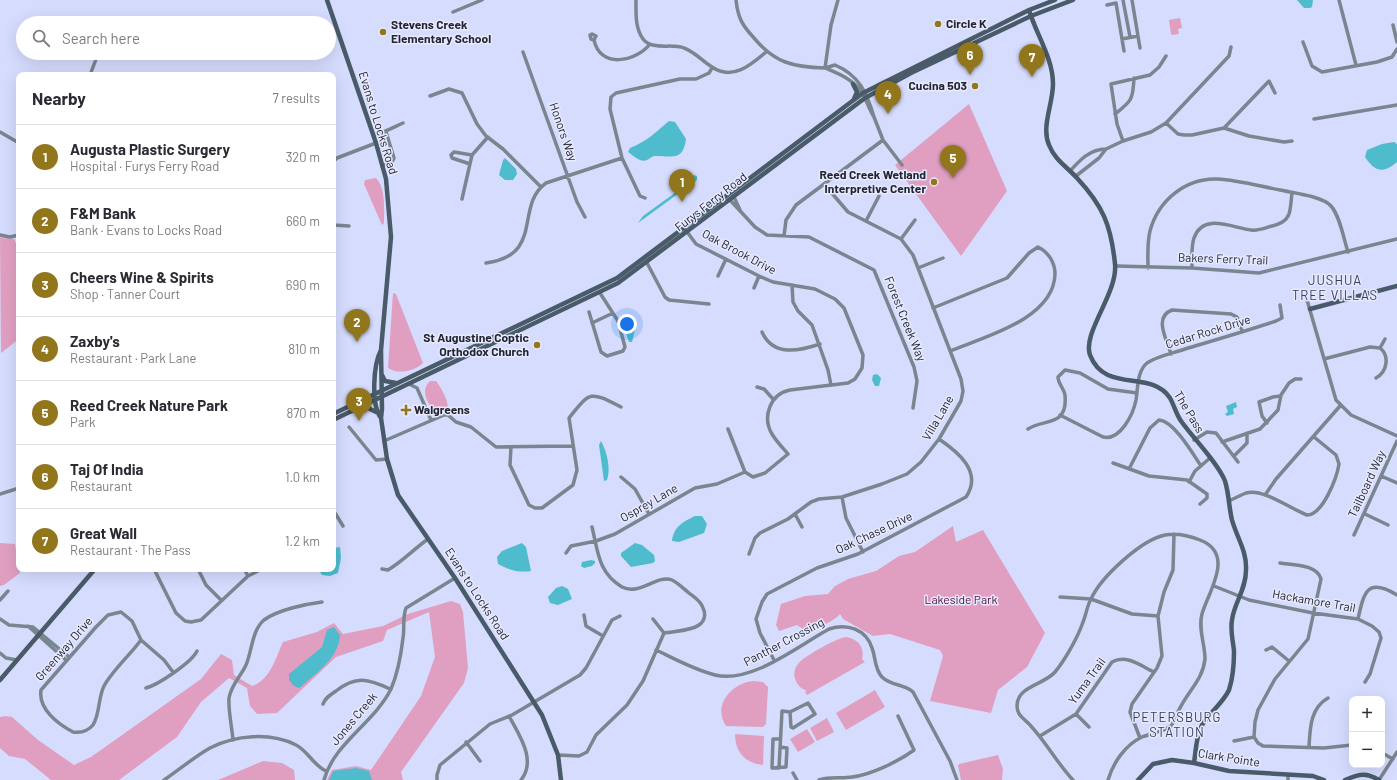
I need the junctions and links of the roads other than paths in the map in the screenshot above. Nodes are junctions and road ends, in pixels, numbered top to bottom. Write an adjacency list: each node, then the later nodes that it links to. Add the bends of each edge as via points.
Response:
1 (327, 0): 18 (street, Evans to Locks Road)
2 (482, 0): 13 (street)
3 (636, 0): 30 (street, via 638,27 644,40)
4 (736, 0): 36 (street, via 742,24)
5 (838, 0): 42 (street, via 831,25)
6 (1055, 0): 12 (street, Furys Ferry Road)
7 (1073, 0): 15 (street, Furys Ferry Road)
8 (1123, 0): 16 (street)
9 (1132, 0): 14 (street)
10 (1339, 0): 40 (street)
11 (1107, 5): 17 (street, via 1116,3)
12 (1029, 10): 19 (street, The Pass); 37 (street, Furys Ferry Road)
13 (453, 12)
14 (1134, 12): 16 (street); 24 (street)
15 (1038, 13): 19 (street, Furys Ferry Road); 21 (street)
16 (1126, 13): 17 (street); 25 (street)
17 (1118, 14): 26 (street)
18 (332, 16)
19 (1031, 16): 20 (street, Furys Ferry Road); 21 (street, The Pass)
20 (1023, 20): 21 (street); 37 (street, Furys Ferry Road)
21 (1035, 24): 74 (street, The Pass, via 1045,48 1053,84 1047,127 1048,143 1057,160)
22 (1393, 25): 29 (street)
23 (336, 27): 60 (street, Evans to Locks Road)
24 (1138, 36): 25 (street); 32 (street)
25 (1130, 37): 26 (street)
26 (1122, 39): 34 (street)
27 (594, 40): 30 (street, via 600,52 610,60 641,54)
28 (1303, 42): 40 (street, via 1312,66 1317,70 1322,72)
29 (1397, 42)
30 (650, 44): 41 (street, via 683,48 702,58)
31 (1231, 47): 56 (street, via 1228,56)
32 (1140, 48)
33 (1397, 49): 40 (street, via 1392,58)
34 (1124, 51)
35 (523, 52): 75 (street, Honors Way)
36 (766, 52): 41 (street, via 751,66 741,70 723,72); 42 (street, via 794,65)
37 (946, 53): 49 (street, Furys Ferry Road)
38 (1166, 56): 46 (street, via 1150,75)
39 (96, 60): 44 (street)
40 (1356, 65)
41 (712, 68): 69 (street, via 709,73 696,79 680,79 616,93 611,97 610,109)
42 (825, 68): 43 (street, via 835,65); 45 (street)
43 (844, 69): 45 (street); 49 (street, via 858,80)
44 (91, 72)
45 (841, 74): 47 (street)
46 (1134, 78): 53 (street, via 1130,103); 53 (street, via 1111,84)
47 (853, 84): 49 (street); 51 (street, via 857,92)
48 (1275, 93): 57 (street, via 1269,81)
49 (865, 95): 51 (street, Furys Ferry Road); 62 (street); 82 (street, Furys Ferry Road)
50 (430, 96): 61 (street, via 449,89 462,93 477,124)
51 (854, 99): 89 (street, Furys Ferry Road)
52 (1397, 105): 54 (street)
53 (1115, 114): 64 (street)
54 (1314, 119)
55 (403, 123): 59 (street)
56 (1166, 123): 57 (street, via 1178,134 1184,135); 64 (street, via 1151,132)
57 (1224, 128): 65 (street, via 1249,136)
58 (0, 132): 63 (street)
59 (386, 132): 60 (street); 73 (street, via 394,158 392,162)
60 (373, 136): 66 (street, Evans to Locks Road)
61 (488, 138): 68 (street); 78 (street, via 503,149)
62 (882, 140): 72 (street); 77 (street)
63 (16, 141)
64 (1123, 141): 67 (street)
65 (1292, 141)
66 (376, 143): 70 (street); 73 (street, Evans to Locks Road)
67 (1106, 148): 74 (street, via 1090,153); 76 (street, via 1100,158)
68 (472, 156): 71 (street); 71 (street, via 454,152 451,155 452,158)
69 (622, 158): 75 (street); 81 (street, via 640,196)
70 (336, 160)
71 (470, 164): 83 (street)
72 (902, 165)
73 (382, 166): 123 (street, Evans to Locks Road, via 391,237)
74 (1070, 171): 76 (street, The Pass)
75 (568, 176): 78 (street); 84 (street, Honors Way)
76 (1076, 176): 100 (street, The Pass, via 1096,199 1109,225)
77 (824, 184): 86 (street, Villa Lane, via 843,208); 92 (street, via 792,210 786,220)
78 (541, 187): 98 (street, via 533,197 526,234 519,245 512,254 499,262)
79 (1292, 193): 95 (street, via 1331,205); 102 (street, via 1215,179 1195,182 1179,189 1162,206 1152,223 1148,245); 103 (street, via 1289,215 1279,225 1251,230 1212,223 1199,230 1192,246)
80 (880, 196): 86 (street)
81 (645, 198)
82 (732, 198): 89 (street, Furys Ferry Road); 92 (street, Forest Creek Way, via 755,227 767,235)
83 (462, 199)
84 (585, 217)
85 (915, 220): 93 (street)
86 (866, 221): 93 (street, Villa Lane)
87 (336, 225): 88 (street)
88 (349, 226)
89 (686, 231): 97 (street, Oak Brook Drive, via 696,244); 99 (street, Furys Ferry Road); 132 (street, Furys Ferry Road, via 616,278)
90 (0, 235): 91 (street, via 10,238)
91 (16, 236)
92 (784, 236): 146 (street, Forest Creek Way, via 809,237 874,270 914,366 917,381)
93 (901, 239): 101 (street, Villa Lane, via 913,254)
94 (1397, 239): 95 (street, Bakers Ferry Trail)
95 (1348, 252): 103 (street, Bakers Ferry Trail, via 1269,272)
96 (943, 258): 101 (street)
97 (726, 259): 104 (street); 105 (street, Oak Brook Drive)
98 (486, 263)
99 (647, 263): 109 (street, Furys Ferry Road); 111 (street, via 669,300)
100 (1116, 266): 102 (street, Bakers Ferry Trail); 131 (street, The Pass, via 1112,290 1097,319 1089,342 1089,352 1093,361 1109,376)
101 (918, 268): 113 (street, Villa Lane)
102 (1148, 268): 103 (street, Bakers Ferry Trail)
103 (1192, 268)
104 (718, 276)
105 (759, 276): 106 (street, Oak Brook Drive, via 773,282); 108 (street)
106 (792, 285): 121 (street, via 793,302 812,325); 134 (street, Oak Brook Drive, via 815,289 835,299 844,308 863,355 862,368 855,379 848,383)
107 (1397, 286): 114 (street)
108 (754, 288)
109 (600, 293): 116 (street); 128 (street, Furys Ferry Road)
110 (1307, 300): 114 (street)
111 (709, 304)
112 (1280, 305): 118 (street, Cedar Rock Drive, via 1282,318)
113 (933, 308): 124 (street, Villa Lane); 124 (street, via 1006,278 1038,247 1047,253 1052,261 1055,272 1051,292 1044,303 1018,323)
114 (1310, 309): 126 (street)
115 (589, 312): 117 (street)
116 (613, 313): 117 (street); 117 (street, via 625,347 621,352 604,355)
117 (592, 323)
118 (1242, 331): 125 (street, Cedar Rock Drive); 125 (street, via 1237,318 1231,314 1172,310 1162,318)
119 (762, 332): 121 (street, via 772,345 783,350 798,351)
120 (1385, 339): 122 (street)
121 (820, 344): 134 (street)
122 (1380, 348): 126 (street, via 1370,347); 129 (street, via 1386,354 1386,362 1379,377)
123 (381, 350): 127 (street, Evans to Locks Road); 138 (street, Evans to Locks Road, via 376,358)
124 (950, 351): 161 (street, Villa Lane, via 963,391 961,401)
125 (1171, 354): 131 (street, Cedar Rock Drive, via 1148,362)
126 (1324, 359): 144 (street)
127 (381, 372): 132 (street, via 385,381); 137 (street, Evans to Locks Road)
128 (420, 378): 133 (street, Furys Ferry Road); 136 (street)
129 (1376, 378)
130 (1302, 379): 140 (street, via 1295,378)
131 (1138, 382): 139 (street, Cedar Rock Drive); 162 (street, The Pass, via 1163,389)
132 (396, 383): 137 (street, Furys Ferry Road)
133 (409, 384): 136 (street); 141 (street, Furys Ferry Road)
134 (831, 385): 142 (street, Oak Brook Drive, via 790,390)
135 (757, 387): 142 (street, via 764,389)
136 (417, 388): 153 (street)
137 (381, 390): 138 (street, Furys Ferry Road); 141 (street, Evans to Locks Road)
138 (375, 393): 143 (street, Evans to Locks Road); 148 (street, Furys Ferry Road)
139 (1137, 393): 150 (street, Cedar Rock Drive, via 1136,402 1122,430 1112,438 1103,437); 150 (street, via 1108,389 1080,373 1065,370 1058,377 1064,394)
140 (1280, 396): 154 (street, via 1278,410); 154 (street, via 1259,402 1262,416)
141 (381, 397): 143 (street, Furys Ferry Road); 151 (street, Evans to Locks Road)
142 (773, 398): 175 (street, via 769,409 769,426 772,435 788,454 765,473 753,477)
143 (375, 400): 147 (street, Furys Ferry Road); 149 (street, Evans to Locks Road)
144 (1340, 406): 159 (street, via 1351,415); 160 (street)
145 (621, 407): 166 (street, via 596,396 585,398 569,418)
146 (913, 408)
147 (356, 409): 149 (street, via 368,408); 152 (street, Furys Ferry Road)
148 (336, 412)
149 (376, 412): 151 (street)
150 (1060, 415): 157 (street, via 1047,423)
151 (381, 418): 163 (street, Evans to Locks Road)
152 (336, 419)
153 (431, 420): 163 (street); 167 (street, via 448,415 456,422 471,427 493,446)
154 (1267, 423): 158 (street, via 1260,429)
155 (349, 427): 170 (street, via 376,460)
156 (728, 429): 175 (street)
157 (1028, 429)
158 (1247, 433): 165 (street); 168 (street, via 1247,443)
159 (1397, 436)
160 (1314, 437): 182 (street); 182 (street, via 1336,455 1340,464 1320,510 1314,514 1307,514)
161 (939, 439): 183 (street, Villa Lane, via 921,462 907,474); 198 (street, Oak Chase Drive, via 964,460 972,475 972,487 966,497)
162 (1194, 440): 165 (street, via 1211,432 1216,433); 169 (street, The Pass)
163 (384, 441): 170 (street, Evans to Locks Road)
164 (1397, 441): 176 (street, Tailboard Way)
165 (1222, 442): 168 (street)
166 (572, 446): 167 (street); 167 (street, via 577,470 573,485 542,508 529,505 510,465)
167 (511, 447)
168 (1234, 456): 171 (street)
169 (1210, 458): 173 (street); 184 (street, The Pass, via 1224,480)
170 (387, 459): 196 (street, Evans to Locks Road, via 398,495)
171 (1238, 462)
172 (1113, 463): 174 (street)
173 (1201, 466): 174 (street, via 1172,427 1159,420 1150,428); 178 (street)
174 (1129, 469): 178 (street, via 1149,476)
175 (745, 472): 186 (street, Osprey Lane, via 717,484 695,488)
176 (1381, 476): 179 (street); 188 (street, Tailboard Way)
177 (621, 477): 186 (street, via 635,490)
178 (1189, 482): 185 (street, via 1207,494 1207,498)
179 (1397, 483)
180 (16, 489): 181 (street)
181 (0, 494)
182 (1265, 495): 184 (street, via 1247,493)
183 (842, 497): 187 (street, Villa Lane, via 818,500); 198 (street, via 846,518)
184 (1229, 501): 214 (street, The Pass, via 1232,519 1246,556 1246,579)
185 (1200, 504)
186 (649, 514): 197 (street, Osprey Lane, via 615,534)
187 (795, 514): 193 (street); 200 (street, Villa Lane, via 760,533 755,538)
188 (1365, 514): 191 (street); 195 (street, Tailboard Way)
189 (336, 515): 190 (street)
190 (343, 526)
191 (1388, 526)
192 (592, 527): 197 (street)
193 (802, 527)
194 (1174, 534): 210 (street, via 1202,541 1212,548 1216,555 1218,572); 215 (street, via 1157,538 1125,559 1104,580); 222 (street, via 1173,570)
195 (1354, 535)
196 (428, 539): 202 (street, via 404,560 388,570); 209 (street, Evans to Locks Road)
197 (596, 541): 199 (street, Osprey Lane, via 571,546); 228 (street, via 605,573 622,586 635,590 662,580 672,580 699,601 704,611 702,622 693,627)
198 (863, 552): 238 (street, Oak Chase Drive, via 817,568 774,589 764,597 758,611 757,626)
199 (566, 553)
200 (749, 554)
201 (1280, 563): 219 (street, via 1312,569 1318,573 1321,579)
202 (382, 568)
203 (92, 572): 227 (street)
204 (156, 572): 217 (street, via 176,613 184,621 201,620)
205 (200, 572): 217 (street, via 206,585)
206 (246, 572): 208 (street)
207 (256, 572): 208 (street)
208 (248, 576): 217 (street)
209 (455, 578): 245 (street, Jones Creek, via 406,608 402,622 404,636 399,665); 247 (street, Evans to Locks Road)
210 (1214, 586): 214 (street, Hackamore Trail); 256 (street, via 1202,617 1205,658 1197,683 1171,726)
211 (8, 591): 216 (street)
212 (1397, 595): 225 (street, via 1385,588 1370,588 1363,598)
213 (1060, 598): 215 (street)
214 (1241, 598): 219 (street, Hackamore Trail); 269 (street, The Pass, via 1232,620 1234,652 1229,690 1203,723)
215 (1091, 599): 222 (street, via 1132,614); 254 (street, via 1079,632 1055,672 1025,691 1019,698 1017,710 1020,716)
216 (0, 600)
217 (221, 600)
218 (322, 602): 258 (street, via 300,606 275,615 259,626 245,667 231,690 229,700)
219 (1313, 613): 225 (street, Hackamore Trail); 239 (street, via 1308,639)
220 (584, 615): 230 (street, via 586,626)
221 (620, 616): 230 (street, via 612,620)
222 (1158, 616): 241 (street, via 1162,650 1160,662)
223 (0, 619): 226 (street, via 9,625)
224 (653, 619): 228 (street)
225 (1358, 619): 243 (street, Hackamore Trail, via 1372,626 1381,638)
226 (27, 626): 227 (street); 229 (street)
227 (40, 632): 229 (street); 236 (street)
228 (664, 634): 232 (street)
229 (37, 636): 236 (street); 237 (street)
230 (603, 636): 247 (street, via 580,675)
231 (141, 640): 236 (street, Greenway Drive, via 132,621 121,612 114,613 108,615); 236 (street, Greenway Drive, via 105,685 93,725 79,733 69,730 54,719 40,699 43,686); 240 (street, Greenway Drive, via 164,660)
232 (656, 650): 238 (street, Panther Crossing, via 709,673 725,677 747,674); 265 (street, via 643,681 627,705 596,735 587,752 578,756)
233 (1266, 650): 239 (street, via 1272,647)
234 (197, 651): 240 (street, via 195,656)
235 (0, 653): 237 (street, via 6,658)
236 (67, 658)
237 (17, 660): 242 (street)
238 (774, 660): 281 (street, Panther Crossing, via 834,627 845,626 858,630 870,642 876,668 882,676 893,685 913,692 950,761)
239 (1289, 661): 255 (street, via 1263,699 1255,722)
240 (173, 672): 244 (street)
241 (1154, 672): 250 (street, Yuma Trail, via 1128,659 1112,662); 256 (street, via 1132,704 1130,712)
242 (0, 680)
243 (1365, 682)
244 (146, 688)
245 (390, 690): 248 (street, via 371,680 355,680 338,688 324,699); 271 (street, Jones Creek)
246 (1328, 698): 263 (street, via 1319,705 1314,714)
247 (534, 702): 251 (street); 265 (street, Evans to Locks Road)
248 (323, 704)
249 (790, 712): 249 (street, via 790,725 793,728 815,714 808,703); 257 (street, via 782,712)
250 (1076, 714): 253 (street); 254 (street, Yuma Trail, via 1044,731)
251 (509, 716): 260 (street, via 490,724); 277 (street, via 528,760 527,771)
252 (898, 716): 280 (street, via 914,750 864,775 827,777)
253 (1089, 727)
254 (1040, 736): 282 (street)
255 (1254, 737): 259 (street); 263 (street, via 1263,746)
256 (1140, 738): 283 (street, via 1120,757)
257 (780, 739): 262 (street); 270 (street, via 773,739 772,760 772,768)
258 (233, 740): 271 (street, via 279,738 302,749 318,767); 274 (street, via 209,748)
259 (1234, 741)
260 (466, 742): 268 (street); 276 (street, via 440,765)
261 (1349, 745): 263 (street)
262 (780, 747): 270 (street); 270 (street, via 787,751 786,767)
263 (1309, 747)
264 (1397, 752): 267 (street)
265 (558, 755): 278 (street, Evans to Locks Road)
266 (1385, 755): 267 (street)
267 (1393, 759): 287 (street)
268 (480, 761)
269 (1194, 763): 273 (street, Clark Pointe, via 1229,771); 284 (street, Clark Pointe, via 1162,761 1152,764)
270 (779, 768)
271 (326, 770): 275 (street, Jones Creek)
272 (793, 773): 279 (street)
273 (1288, 778): 285 (street, Clark Pointe, via 1313,776)
274 (164, 780)
275 (324, 780)
276 (438, 780)
277 (521, 780)
278 (562, 780)
279 (797, 780)
280 (819, 780)
281 (957, 780)
282 (1073, 780)
283 (1108, 780)
284 (1138, 780)
285 (1324, 780)
286 (1345, 780): 287 (street, via 1361,773)
287 (1379, 780)

